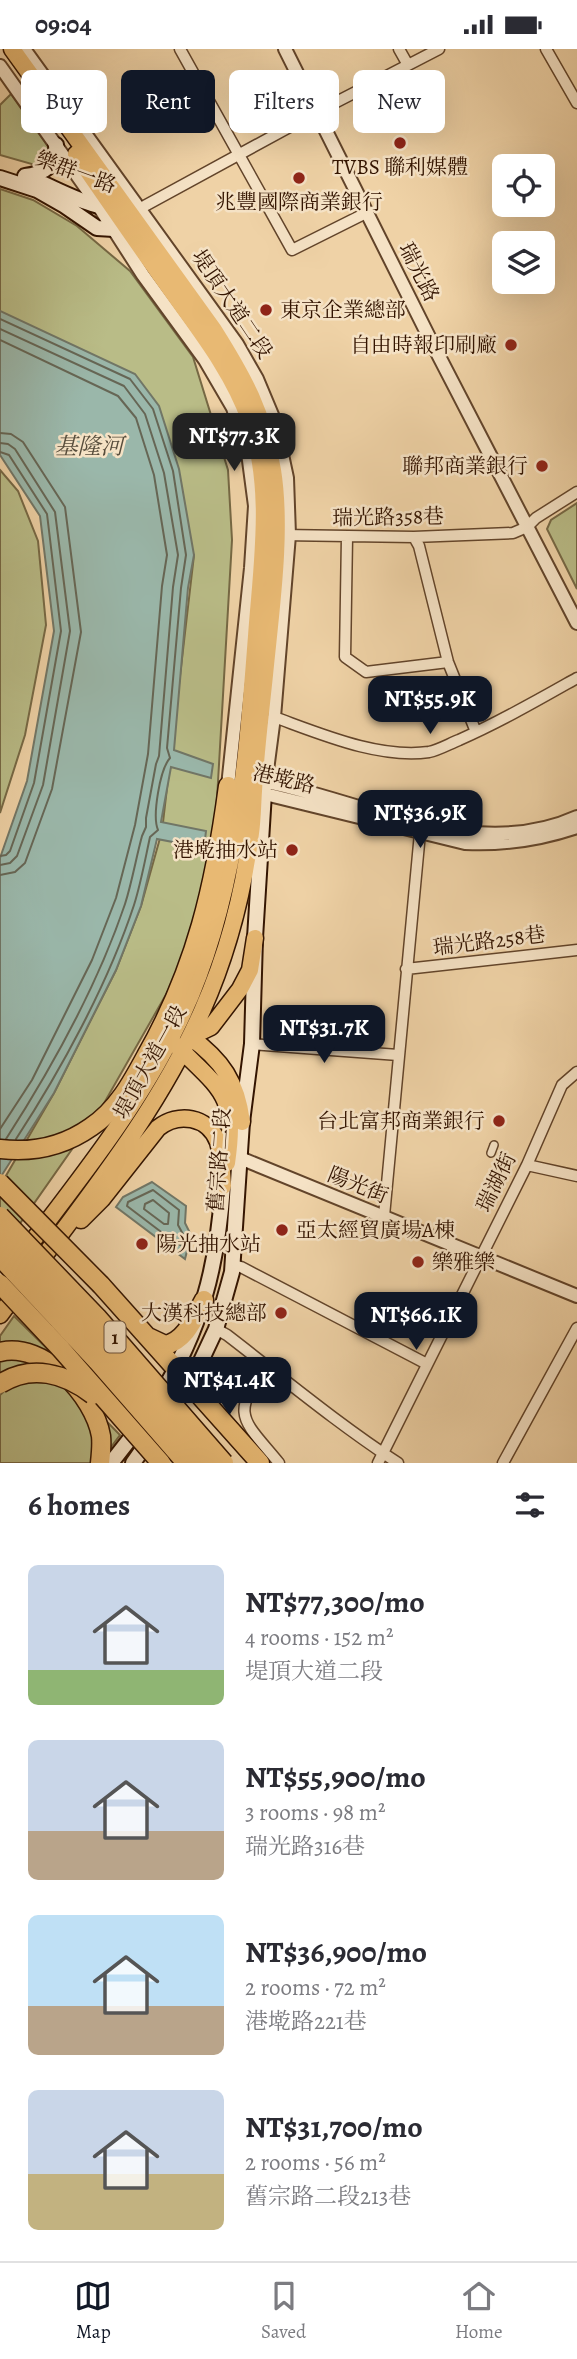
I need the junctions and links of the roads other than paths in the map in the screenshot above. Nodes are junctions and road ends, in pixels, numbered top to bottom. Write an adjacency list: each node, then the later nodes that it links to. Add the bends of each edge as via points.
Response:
1 (1, 49): 21 (highway, 堤頂大道二段)
2 (12, 49): 21 (highway, 堤頂大道二段)
3 (24, 49): 21 (street, 堤頂大道二段)
4 (180, 49): 17 (street)
5 (285, 49): 11 (street, 瑞光路)
6 (399, 49): 9 (street)
7 (439, 49): 9 (street)
8 (546, 49): 13 (street)
9 (408, 65): 12 (street)
10 (0, 66): 16 (street, 堤頂大道二段)
11 (296, 70)
12 (339, 101)
13 (577, 103)
14 (279, 133): 17 (street)
15 (328, 133): 22 (street, 瑞光路)
16 (56, 145): 19 (main road, via 51,165); 21 (street, 堤頂大道二段)
17 (239, 155): 21 (street); 22 (street, via 292,250)
18 (0, 168): 19 (main road, 樂群一路)
19 (25, 176): 21 (main road, 樂群一路)
20 (0, 177): 23 (main road, 樂群一路, via 37,190 97,228)
21 (120, 209): 23 (street, 堤頂大道二段); 24 (highway, 堤頂大道二段); 27 (highway, 堤頂大道二段, via 214,330 259,410 273,470 277,515)
22 (368, 212): 26 (street, 瑞光路)
23 (114, 229): 24 (main road, 樂群一路); 27 (street, 堤頂大道二段, via 233,408 248,453 255,506)
24 (137, 242): 27 (highway, 堤頂大道二段, via 230,378 249,419)
25 (577, 492): 26 (street)
26 (527, 527): 29 (street, 瑞光路358巷, via 513,533); 30 (street, 瑞光路)
27 (266, 534): 28 (street, 瑞光路358巷); 33 (street, 堤頂大道二段); 35 (highway, 堤頂大道二段)
28 (347, 537): 29 (street, 瑞光路358巷); 31 (street, via 345,657 366,672)
29 (414, 537): 31 (street)
30 (577, 623)
31 (448, 662): 34 (street)
32 (577, 678): 34 (street)
33 (274, 717): 34 (street, via 323,735 402,753 432,752); 35 (street, 堤頂大道二段)
34 (476, 732)
35 (247, 784): 36 (street, 港墘路, via 481,834 557,826); 38 (street, 港墘路); 39 (main road, 舊宗路二段); 42 (highway, 堤頂大道一段, via 204,963); 43 (highway, 堤頂大道一段, via 252,830 234,921); 48 (highway, via 187,970 132,1081 107,1114 69,1140 29,1151)
36 (577, 817)
37 (577, 827): 38 (street, 港墘路, via 498,844 465,843)
38 (420, 833): 41 (street)
39 (255, 938): 43 (highway, via 250,970 240,989 211,1027); 44 (main road, 舊宗路二段)
40 (577, 950): 41 (street, 瑞光路258巷)
41 (406, 969): 45 (street)
42 (171, 1039): 43 (highway); 61 (highway, 堤頂大道一段, via 118,1126)
43 (187, 1044): 47 (highway, via 208,1050 223,1067 237,1093); 53 (highway, via 227,1102 231,1136); 59 (highway, 堤頂大道一段, via 133,1137)
44 (252, 1044): 45 (street); 47 (main road, 舊宗路二段)
45 (398, 1055): 55 (street)
46 (577, 1072): 50 (street, 瑞湖街, via 562,1085)
47 (242, 1122): 49 (main road, 舊宗路二段)
48 (0, 1149)
49 (240, 1158): 55 (street, 陽光街); 60 (main road, 舊宗路二段)
50 (527, 1165): 51 (street); 57 (street, 瑞湖街)
51 (577, 1176)
52 (0, 1183): 67 (highway, bridge)
53 (223, 1186): 59 (highway, via 213,1132 197,1120 170,1120); 63 (main road, 舊宗路二段, via 217,1251)
54 (0, 1216): 82 (highway, 1, bridge, via 97,1317)
55 (384, 1216): 57 (street, 陽光街)
56 (0, 1235): 81 (highway, 1, bridge)
57 (481, 1256): 62 (street, 陽光街); 69 (street, 瑞湖街)
58 (0, 1258): 80 (highway, 1, bridge)
59 (38, 1264): 64 (highway, 堤頂大道一段)
60 (233, 1265): 66 (main road, 舊宗路二段); 69 (street)
61 (0, 1284): 74 (highway, 1, bridge)
62 (577, 1296)
63 (204, 1300): 67 (highway, via 176,1341 159,1344); 71 (main road, 舊宗路二段)
64 (0, 1315)
65 (577, 1328): 86 (street)
66 (216, 1329): 70 (street); 73 (main road, 舊宗路二段)
67 (143, 1333): 71 (highway)
68 (0, 1352): 76 (highway, via 32,1353 50,1361 66,1377 98,1427)
69 (428, 1364): 75 (street, 瑞湖街)
70 (267, 1365): 75 (street); 84 (street, via 243,1407 245,1422)
71 (176, 1370): 73 (highway); 77 (main road, 舊宗路二段)
72 (0, 1384): 74 (highway, bridge, via 28,1372 63,1376)
73 (189, 1384): 78 (main road, 舊宗路二段); 83 (highway)
74 (135, 1431): 79 (highway, 1, bridge)
75 (381, 1458): 85 (street)
76 (100, 1463)
77 (111, 1463)
78 (133, 1463)
79 (161, 1463)
80 (186, 1463)
81 (206, 1463)
82 (224, 1463)
83 (260, 1463)
84 (279, 1463)
85 (398, 1463)
86 (503, 1463)

